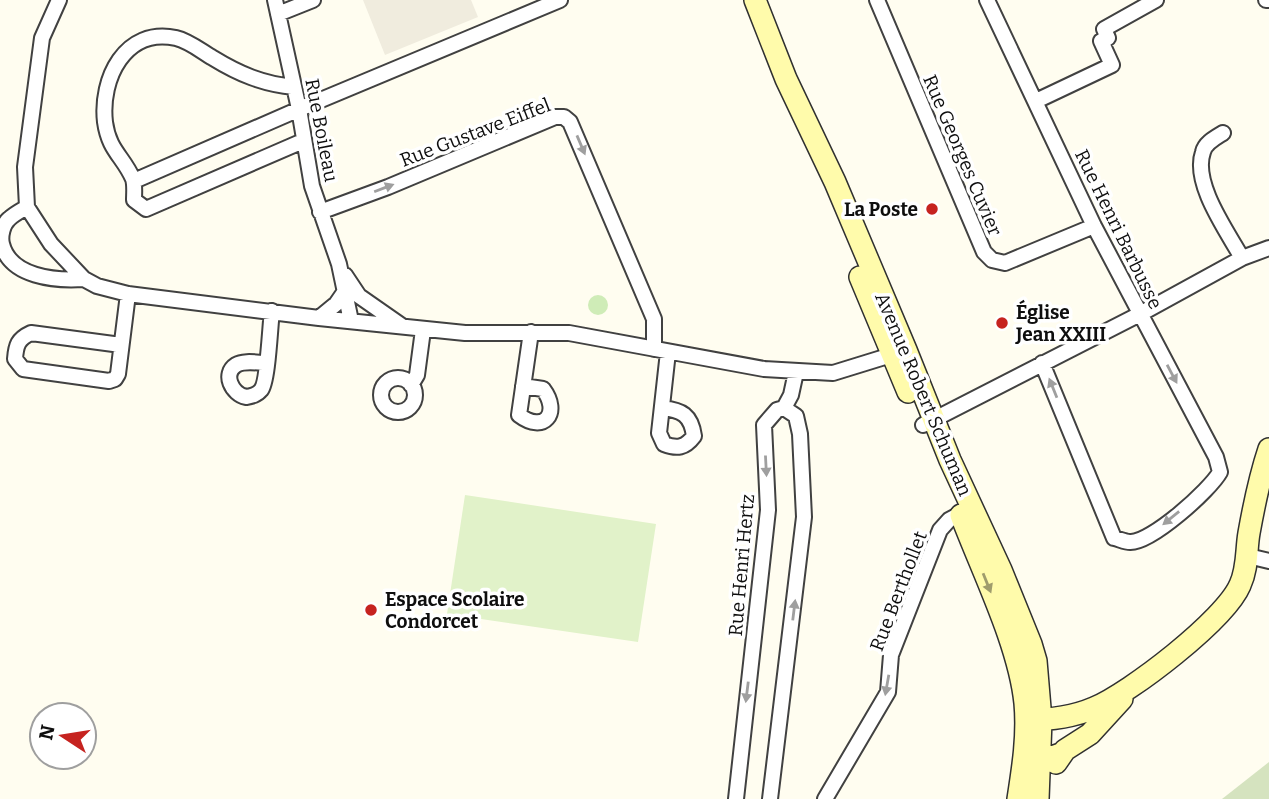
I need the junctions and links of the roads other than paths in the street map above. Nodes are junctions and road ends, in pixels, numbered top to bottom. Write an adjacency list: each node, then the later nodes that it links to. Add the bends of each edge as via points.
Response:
1 (59, 0): 17 (street, via 42,38 25,167)
2 (313, 0): 10 (street)
3 (560, 0): 13 (street)
4 (745, 0): 35 (main road, Avenue Robert Schuman)
5 (755, 0): 35 (main road, Avenue Robert Schuman, via 835,182)
6 (877, 0): 19 (street, Rue Georges Cuvier, via 984,252 1005,263)
7 (988, 0): 12 (street, Rue Henri Barbusse)
8 (1156, 0): 9 (street)
9 (1141, 4): 12 (street, via 1104,29 1108,38 1101,41 1112,65)
10 (276, 7): 11 (street, Rue Boileau)
11 (293, 87): 13 (street, Rue Boileau); 16 (street, via 248,78 173,37 155,37 130,47 109,79 105,120 111,147)
12 (1036, 101): 19 (street, Rue Henri Barbusse)
13 (299, 109): 15 (street, Rue Boileau); 16 (street)
14 (1223, 133): 21 (street, via 1203,151 1202,171 1207,195)
15 (303, 141): 16 (street, via 146,209 134,200); 18 (street, Rue Boileau)
16 (134, 181)
17 (27, 206): 23 (street, via 51,244); 23 (street, via 7,220 0,237 13,265 64,281)
18 (320, 212): 22 (street, Rue Boileau); 34 (street, Rue Gustave Eiffel, one-way to 34, via 564,117 570,121 654,319)
19 (1094, 226): 27 (street, Rue Henri Barbusse)
20 (1269, 248): 21 (street)
21 (1242, 258): 27 (street)
22 (339, 264): 24 (street, Rue Boileau); 30 (street, Rue Boileau, via 359,296)
23 (84, 279): 25 (street)
24 (345, 291): 28 (street); 29 (street, Rue Boileau)
25 (128, 295): 26 (street); 33 (street)
26 (272, 311): 28 (street); 36 (street)
27 (1140, 314): 37 (street); 37 (street, Rue Henri Barbusse, one-way to 37, via 1220,472 1214,484 1149,536 1131,542 1114,538)
28 (319, 318): 29 (street)
29 (351, 321): 30 (street)
30 (404, 328): 31 (street)
31 (423, 330): 32 (street); 39 (street, via 417,375)
32 (531, 332): 34 (street, via 582,334); 40 (street)
33 (121, 345): 33 (street, via 31,333 17,344 15,359 23,369 110,381 118,374)
34 (661, 351): 38 (street); 41 (street)
35 (899, 352): 38 (street, via 833,373); 43 (main road, Avenue Robert Schuman)
36 (266, 363)
37 (1042, 363): 43 (street)
38 (796, 372): 42 (street)
39 (411, 384)
40 (523, 386)
41 (662, 408)
42 (784, 408): 55 (street, Rue Henri Hertz, one-way to 55, via 764,425 768,510); 56 (street, one-way to 42, via 804,517 800,434 796,416)
43 (928, 423): 46 (main road, Avenue Robert Schuman); 48 (main road, Avenue Robert Schuman, via 1025,627)
44 (1269, 449): 47 (main road, via 1248,536)
45 (1269, 490): 47 (main road, via 1258,539)
46 (960, 514): 51 (main road, Avenue Robert Schuman, one-way to 51, via 1017,661); 57 (street, Rue Berthollet, one-way to 57, via 940,530 891,656 888,692)
47 (1259, 558): 49 (main road, via 1234,599 1216,618)
48 (1037, 673): 50 (main road, via 1045,695 1056,706); 51 (main road, Avenue Robert Schuman)
49 (1138, 682): 50 (main road); 52 (main road, via 1090,734)
50 (1083, 712): 51 (main road)
51 (1034, 720): 53 (main road, Avenue Robert Schuman); 58 (main road, Avenue Robert Schuman)
52 (1063, 753): 53 (main road); 54 (main road)
53 (1041, 757): 54 (main road, Avenue Robert Schuman)
54 (1039, 794)
55 (736, 799)
56 (770, 799)
57 (825, 799)
58 (1018, 799)

